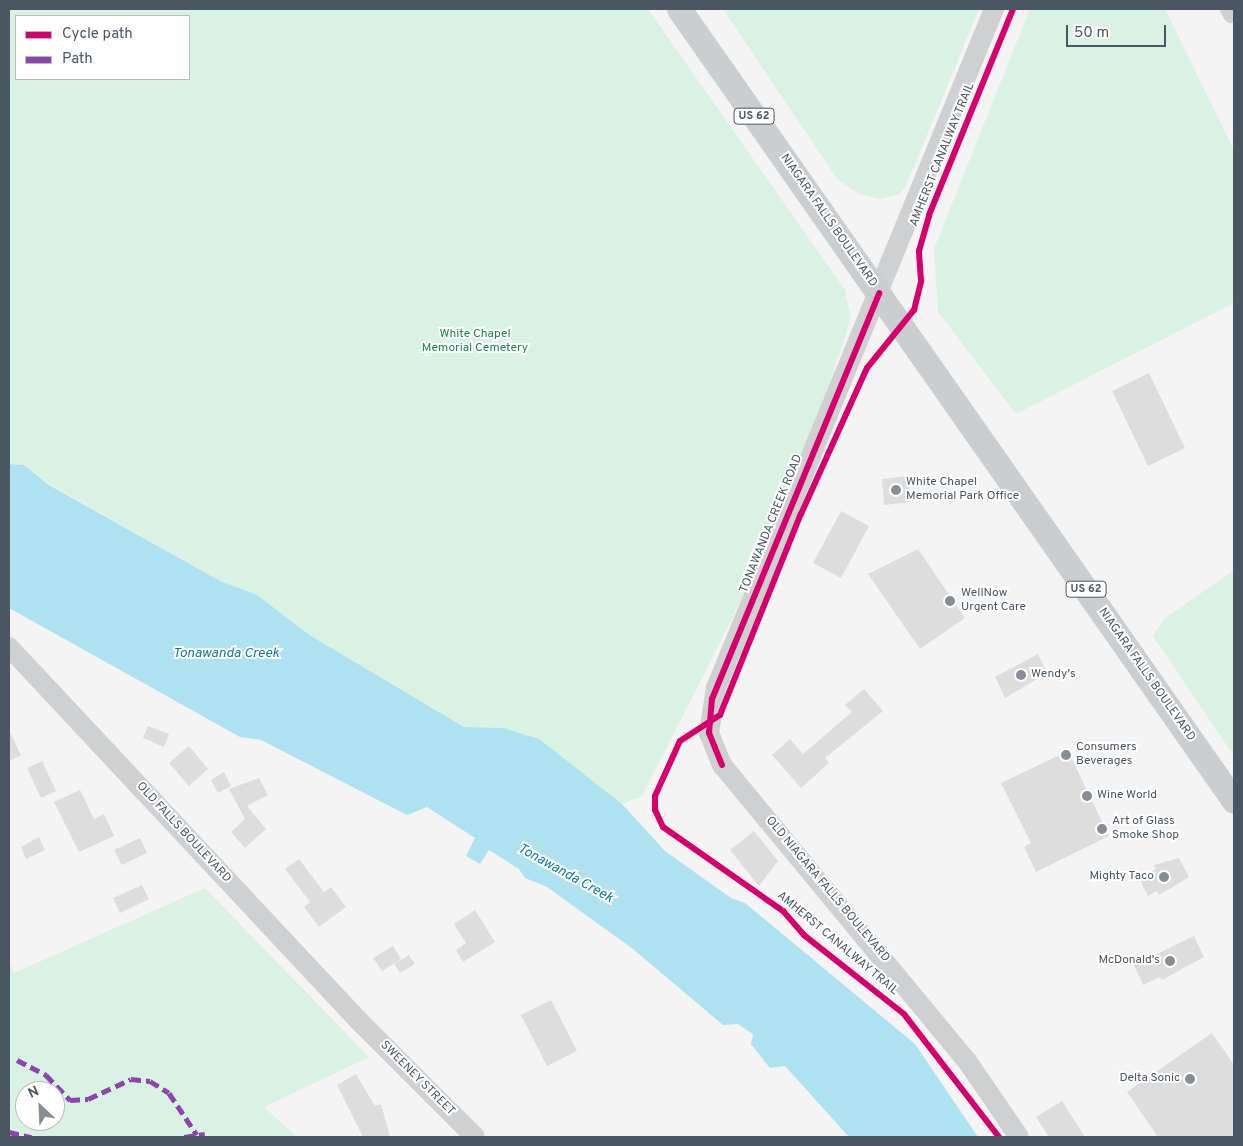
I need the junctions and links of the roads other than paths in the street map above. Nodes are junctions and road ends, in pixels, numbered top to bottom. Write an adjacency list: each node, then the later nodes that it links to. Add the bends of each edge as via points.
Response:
1 (679, 9): 3 (main road, NIAGARA FALLS BOULEVARD / US 62)
2 (994, 9): 3 (street, TONAWANDA CREEK ROAD)
3 (879, 293): 5 (street, TONAWANDA CREEK ROAD, via 712,699 708,733); 6 (main road, NIAGARA FALLS BOULEVARD / US 62)
4 (9, 647): 7 (street, OLD FALLS BOULEVARD)
5 (722, 765): 9 (street, OLD NIAGARA FALLS BOULEVARD, via 967,1061)
6 (1234, 801)
7 (358, 1020): 8 (street, SWEENEY STREET)
8 (475, 1137)
9 (1019, 1137)

